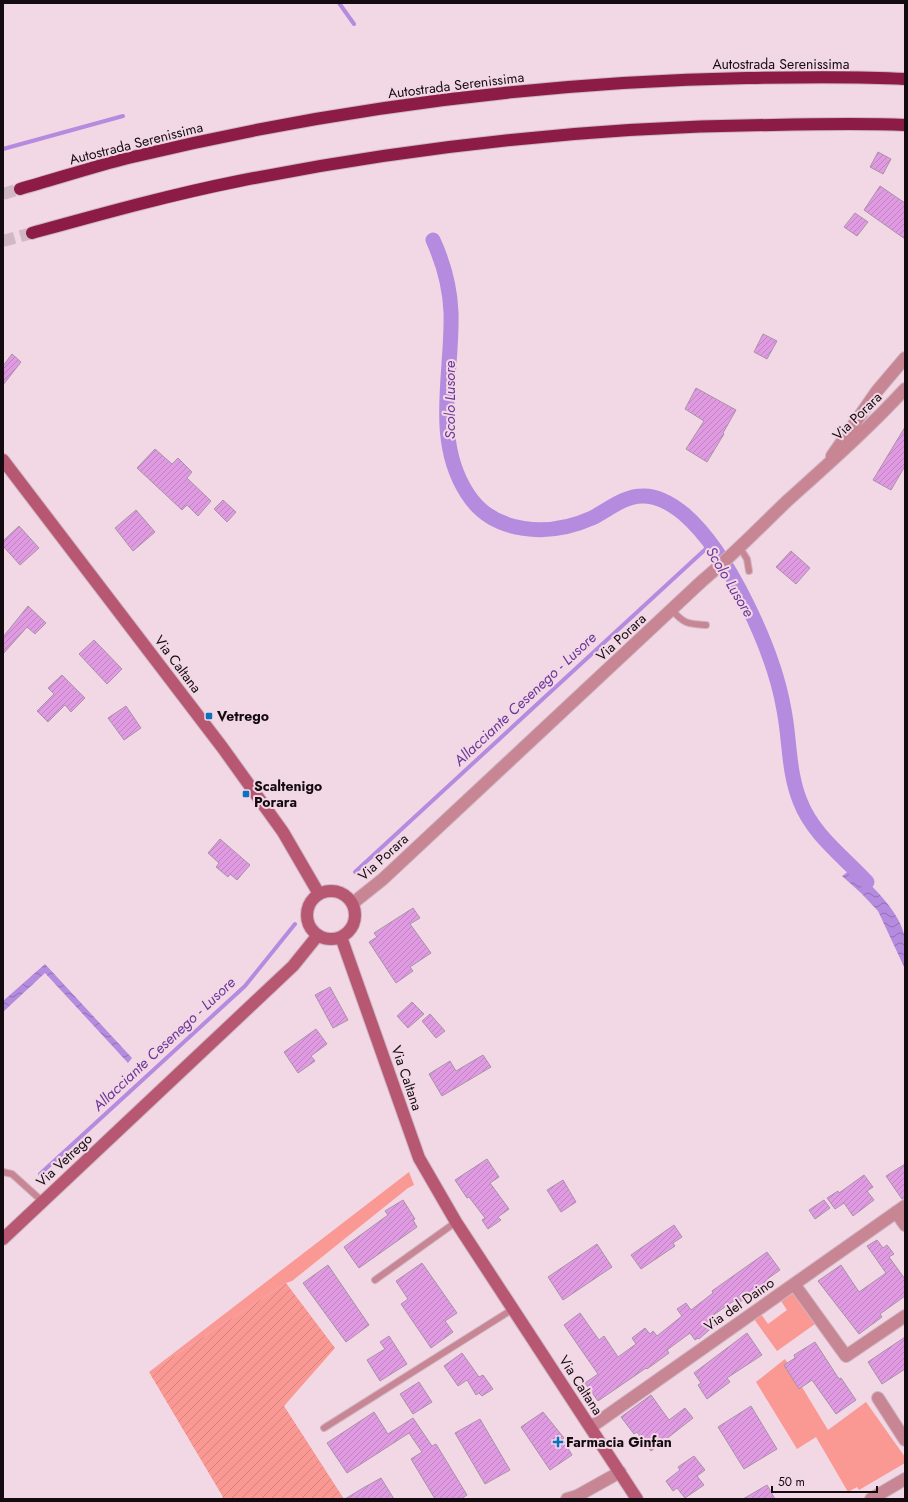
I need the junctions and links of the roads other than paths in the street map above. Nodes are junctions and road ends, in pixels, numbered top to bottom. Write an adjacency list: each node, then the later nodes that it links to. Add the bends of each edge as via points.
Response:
1 (905, 79): 3 (highway, Autostrada Serenissima, via 717,79 597,85 509,93 309,120 128,158)
2 (905, 125): 4 (highway, via 646,128 580,132 410,152 237,181 132,205)
3 (20, 189)
4 (32, 233)
5 (905, 358): 8 (street, via 878,390)
6 (902, 394): 8 (street, Via Porara)
7 (3, 460): 13 (main road, Via Caltana, via 222,747 283,832)
8 (824, 467): 9 (street, Via Porara)
9 (737, 551): 10 (lane, via 747,559); 11 (street, Via Porara)
10 (750, 571)
11 (672, 610): 12 (lane, via 682,621); 14 (street, Via Porara, via 383,879)
12 (706, 625)
13 (319, 894): 14 (main road, via 328,891 338,892); 15 (main road, via 312,900 307,919)
14 (353, 903): 16 (main road, via 353,927)
15 (318, 935): 16 (main road, via 329,939); 18 (main road, Via Vetrego, via 293,966)
16 (341, 937): 20 (main road, Via Caltana, via 419,1158)
17 (3, 1172): 18 (lane, via 12,1174)
18 (42, 1201): 22 (main road, Via Vetrego)
19 (901, 1209): 21 (street); 24 (street, Via del Daino)
20 (456, 1222): 23 (lane); 25 (main road, Via Caltana)
21 (905, 1225)
22 (3, 1239)
23 (375, 1280)
24 (794, 1284): 26 (street, via 846,1356); 28 (street, Via del Daino)
25 (513, 1309): 28 (main road, Via Caltana); 29 (lane)
26 (905, 1316)
27 (878, 1398): 30 (street)
28 (591, 1427): 31 (main road, Via Caltana)
29 (324, 1428)
30 (905, 1440)
31 (620, 1472): 33 (street); 34 (main road, Via Caltana)
32 (905, 1479): 35 (street)
33 (567, 1499)
34 (637, 1499)
35 (871, 1499)

